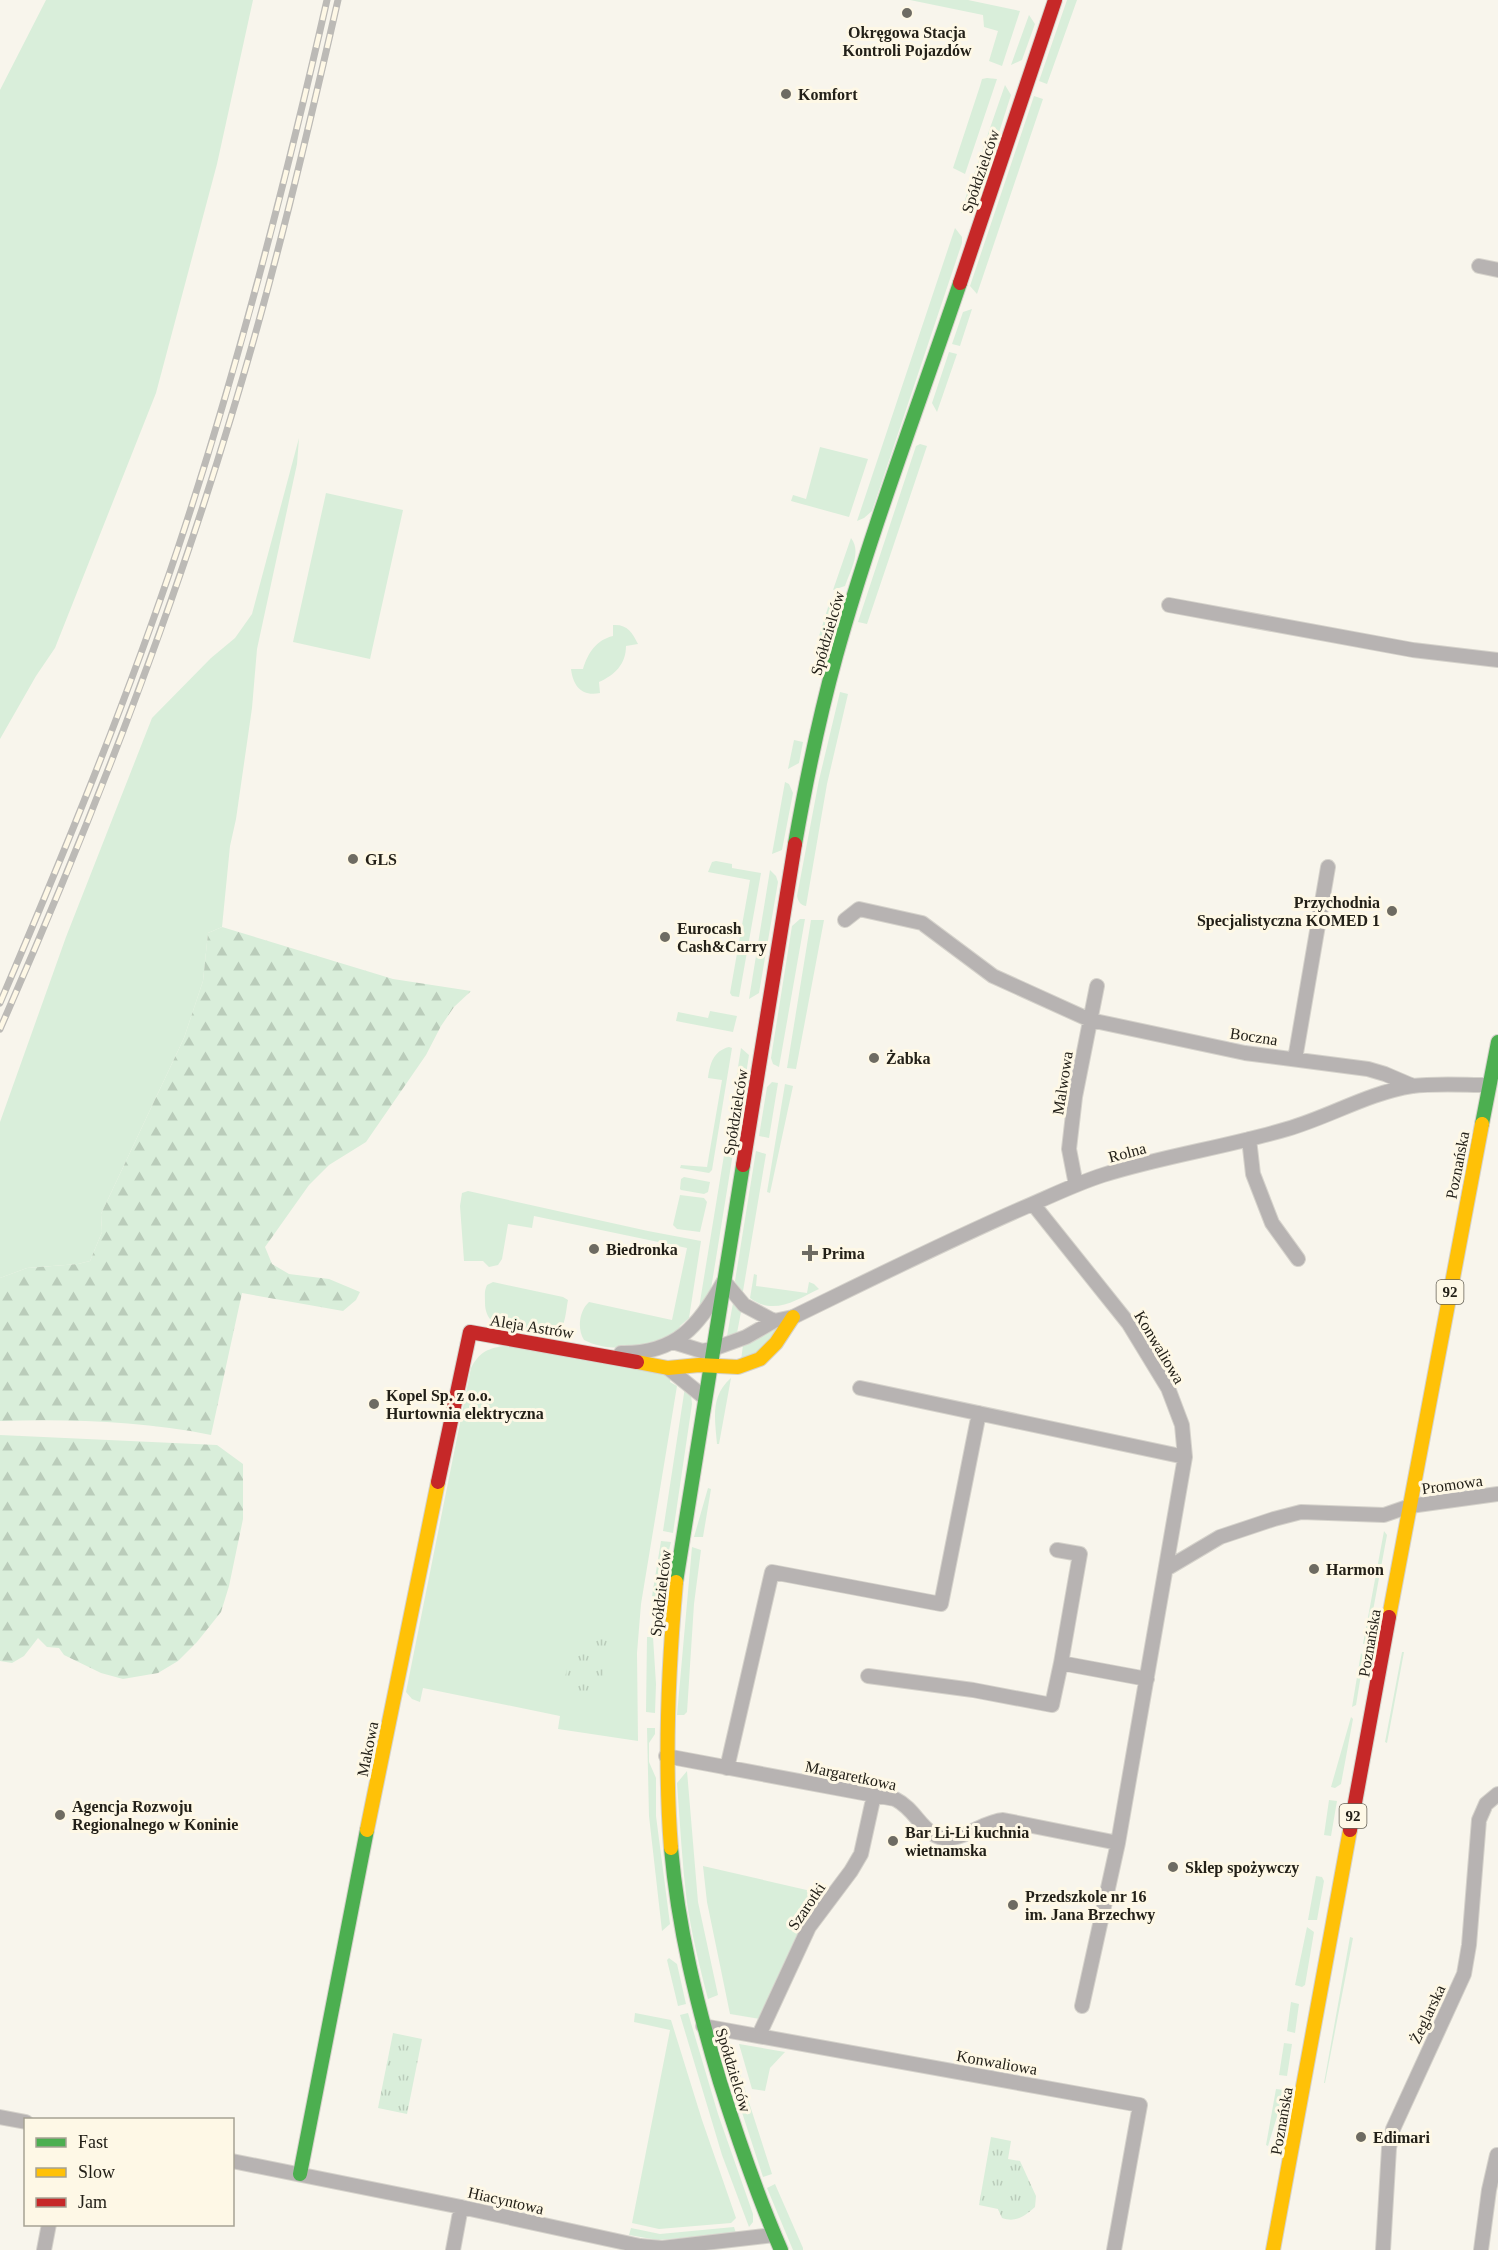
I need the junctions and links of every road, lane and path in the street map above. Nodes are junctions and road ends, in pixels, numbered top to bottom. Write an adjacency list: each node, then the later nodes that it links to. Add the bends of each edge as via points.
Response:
1 (1056, 0): 18 (street, Spółdzielców, via 853,599 831,676 793,854)
2 (1479, 266): 3 (street)
3 (1498, 270)
4 (1169, 605): 5 (street, via 1413,650)
5 (1498, 660)
6 (1328, 867): 11 (street)
7 (845, 920): 9 (street, Boczna, via 859,909 922,923 993,976)
8 (1097, 986): 9 (street, Malwowa)
9 (1090, 1020): 11 (street, Boczna, via 1245,1053); 15 (street, Malwowa, via 1069,1149)
10 (1498, 1042): 12 (street, Poznańska / 92)
11 (1295, 1059): 13 (street, Boczna, via 1368,1070)
12 (1489, 1085): 13 (street, Rolna); 32 (street, Poznańska / 92)
13 (1413, 1086): 14 (street, Rolna)
14 (1249, 1139): 15 (street, Rolna); 17 (street, via 1253,1174 1272,1224)
15 (1076, 1185): 16 (street, Rolna)
16 (1033, 1204): 19 (street, Rolna); 30 (street, Konwaliowa, via 1129,1324 1168,1388 1182,1425)
17 (1298, 1259)
18 (724, 1281): 20 (street, via 744,1305); 22 (street, Aleja Astrów, via 707,1312); 23 (street, Spółdzielców)
19 (793, 1317): 20 (street, Rolna); 25 (street, via 760,1359 738,1367)
20 (774, 1321): 23 (street, Rolna)
21 (470, 1332): 24 (street, Aleja Astrów); 50 (street, Makowa, via 394,1692)
22 (673, 1342): 23 (street, via 702,1351); 24 (street, Aleja Astrów, via 653,1351)
23 (713, 1349): 25 (street, Spółdzielców)
24 (588, 1352): 26 (street, Aleja Astrów)
25 (711, 1366): 26 (street, Aleja Astrów); 28 (street, Spółdzielców)
26 (668, 1368): 28 (street, Aleja Astrów)
27 (860, 1388): 29 (street)
28 (705, 1398): 38 (street, Spółdzielców, via 672,1621)
29 (979, 1413): 30 (street); 39 (street, via 941,1604 772,1572)
30 (1185, 1457): 34 (street, Konwaliowa)
31 (1498, 1494): 32 (street, Promowa)
32 (1410, 1506): 34 (street, via 1384,1515 1301,1512 1220,1537); 58 (street, Poznańska / 92)
33 (1057, 1550): 35 (street, via 1080,1554)
34 (1166, 1569): 37 (street, Konwaliowa)
35 (1061, 1663): 36 (street, via 1052,1705); 37 (street)
36 (868, 1676)
37 (1147, 1679): 42 (street, Konwaliowa)
38 (666, 1756): 39 (street, Margaretkowa); 44 (street, Spółdzielców, via 675,1887)
39 (727, 1768): 41 (street, Margaretkowa)
40 (1498, 1794): 59 (street, Żeglarska, via 1486,1804 1479,1820 1464,1974 1393,2129)
41 (874, 1795): 42 (street, Margaretkowa, via 907,1805 931,1833 943,1837 963,1836 987,1823 1004,1820); 45 (street, Szarotki, via 861,1854 809,1927)
42 (1118, 1843): 43 (street, Konwaliowa)
43 (1082, 2006)
44 (703, 2026): 45 (street, Konwaliowa); 53 (street, Spółdzielców, via 741,2150)
45 (759, 2035): 57 (street, Konwaliowa, via 1140,2105)
46 (0, 2117): 47 (street)
47 (24, 2122)
48 (1497, 2155): 60 (street)
49 (234, 2161): 50 (street, Hiacyntowa)
50 (300, 2174): 51 (street, Hiacyntowa)
51 (461, 2207): 53 (street, Hiacyntowa, via 662,2248); 55 (street)
52 (49, 2226): 54 (street)
53 (774, 2235): 56 (street, Spółdzielców)
54 (44, 2250)
55 (453, 2250)
56 (781, 2250)
57 (1114, 2250)
58 (1273, 2250)
59 (1383, 2250)
60 (1481, 2250)

